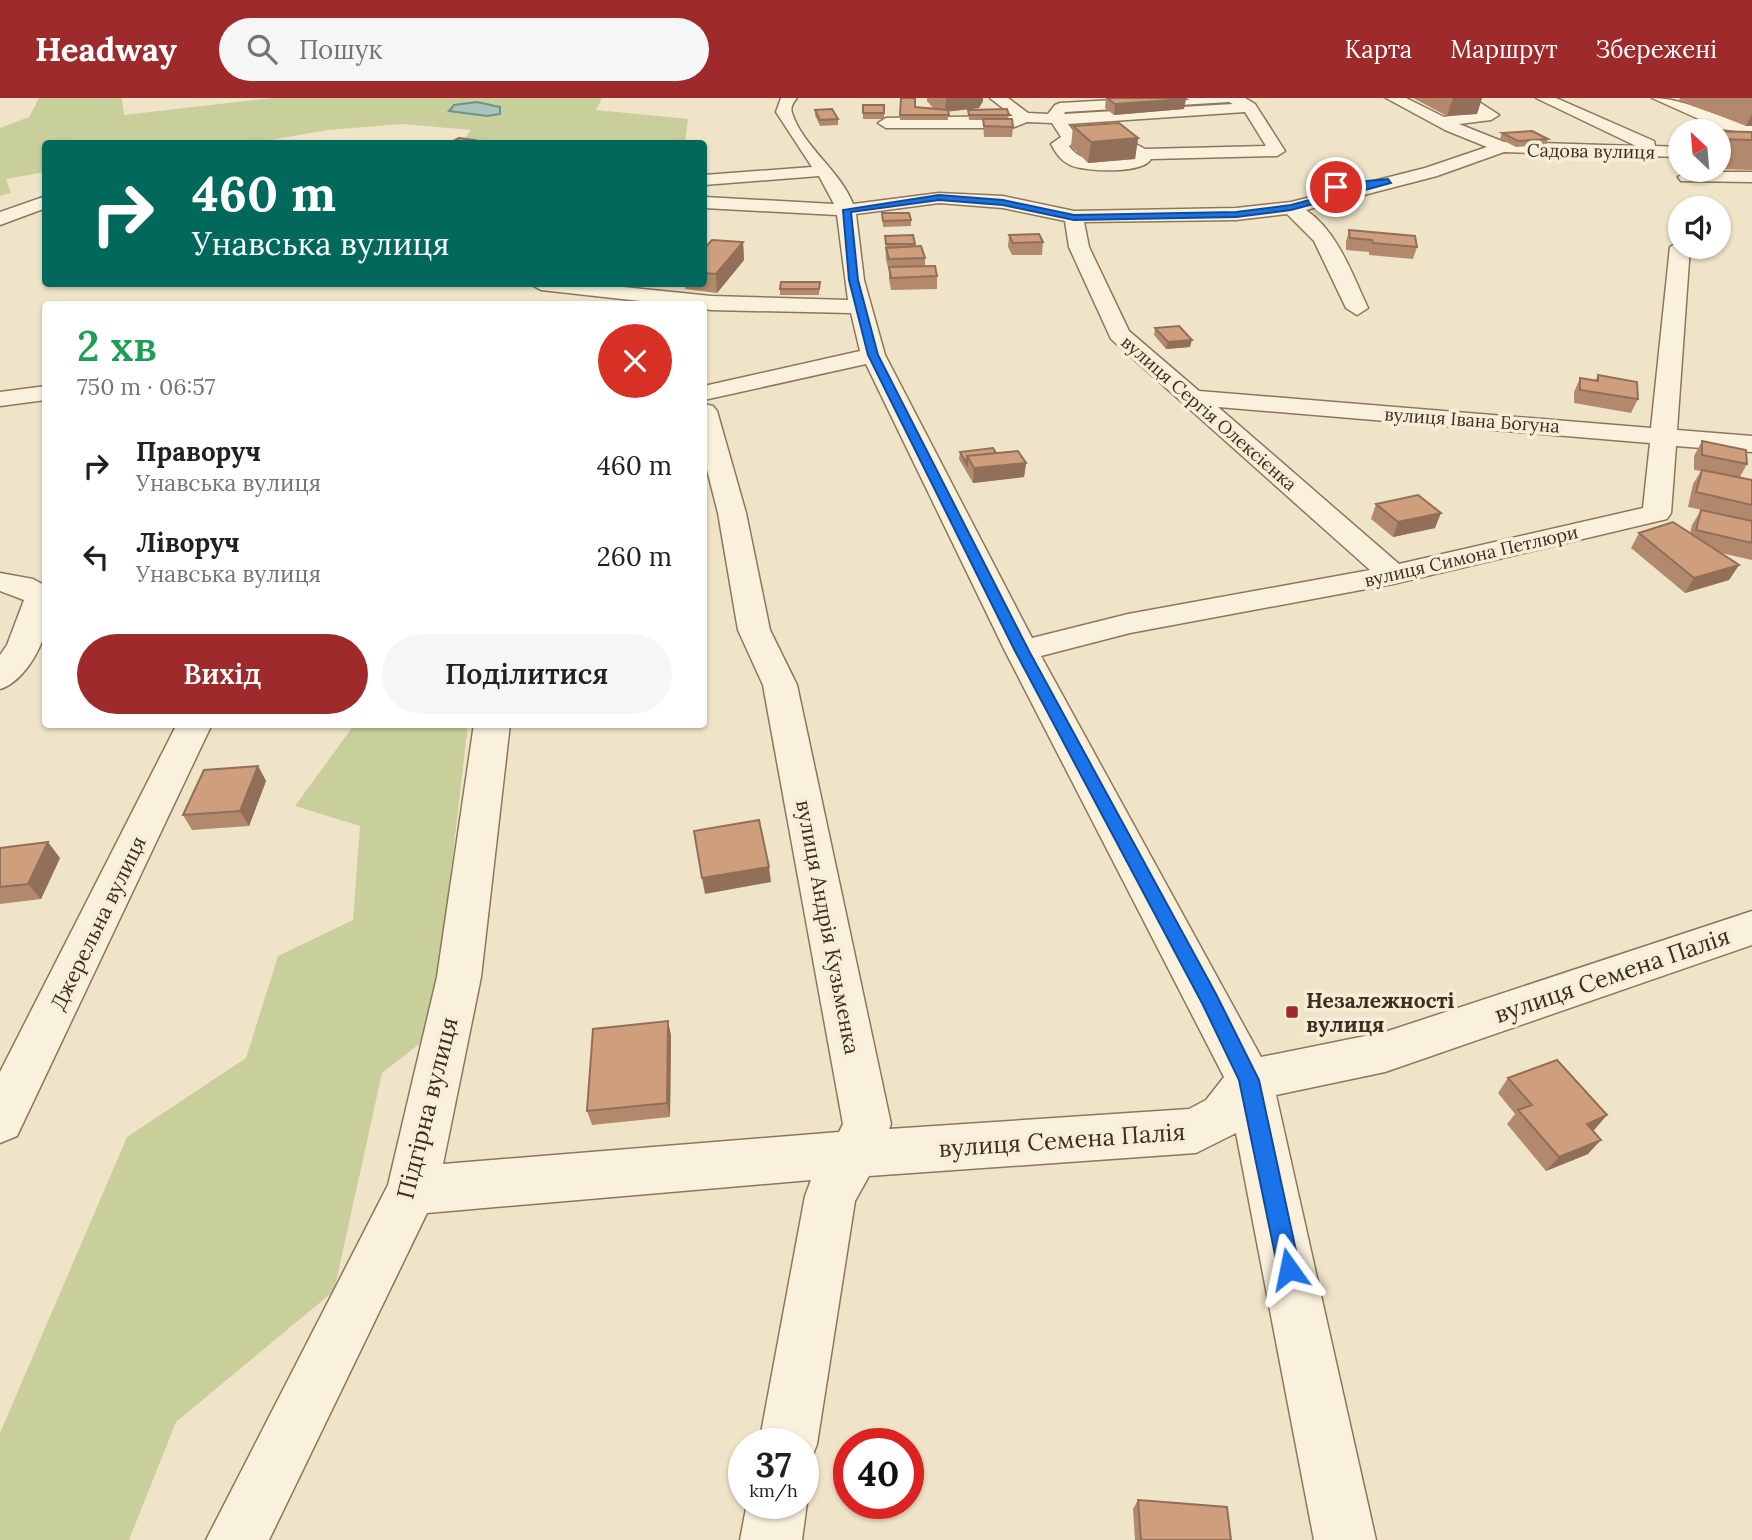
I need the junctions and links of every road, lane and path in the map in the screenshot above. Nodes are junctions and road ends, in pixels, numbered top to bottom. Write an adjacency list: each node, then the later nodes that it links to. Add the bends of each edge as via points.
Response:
1 (789, 98): 26 (street, via 784,104 788,121)
2 (998, 98): 10 (street)
3 (1226, 98): 12 (street, via 1060,108)
4 (1234, 98): 9 (street)
5 (1394, 98): 13 (street)
6 (1462, 98): 13 (street, via 1491,115)
7 (1544, 98): 18 (street)
8 (1660, 98): 15 (street, via 1727,127)
9 (1250, 107): 12 (street); 20 (street, via 1277,151)
10 (1017, 114): 11 (street); 12 (street); 14 (street, via 1012,124)
11 (950, 115)
12 (1057, 119): 16 (street)
13 (1442, 122): 17 (street)
14 (886, 123)
15 (1752, 128)
16 (1071, 139): 20 (street, via 1107,137); 20 (street, via 1059,144 1077,163 1130,163 1143,160)
17 (1502, 148): 19 (street, Садова вулиця); 24 (street)
18 (1668, 150)
19 (1668, 152)
20 (1142, 154)
21 (1731, 176): 22 (street)
22 (1752, 177)
23 (707, 180): 26 (street)
24 (1388, 181): 29 (street); 30 (street)
25 (977, 189): 26 (street)
26 (836, 191): 28 (street); 31 (street, via 974,199); 38 (street)
27 (42, 203): 32 (street)
28 (707, 203)
29 (1291, 208): 31 (street, via 1236,214); 39 (street, via 1308,217 1330,248)
30 (1103, 210)
31 (1074, 217): 44 (street, вулиця Сергія Олексієнка, via 1079,247 1119,334)
32 (0, 219)
33 (1679, 259): 47 (street, вулиця Симона Петлюри)
34 (597, 287): 35 (street)
35 (671, 291): 36 (street)
36 (704, 301)
37 (707, 302): 38 (street)
38 (859, 307): 40 (street)
39 (1357, 308)
40 (873, 355): 41 (street); 42 (street); 53 (street)
41 (707, 372)
42 (707, 392)
43 (42, 394): 45 (street)
44 (1192, 398): 47 (street, вулиця Івана Богуна); 49 (street, вулиця Сергія Олексієнка)
45 (0, 399)
46 (707, 422): 60 (street, вулиця Андрія Кузьменка, via 732,513 754,630 783,699 867,1124)
47 (1663, 435): 48 (street, вулиця Івана Богуна); 49 (street, вулиця Симона Петлюри, via 1657,513)
48 (1752, 444)
49 (1393, 575): 53 (street, вулиця Симона Петлюри, via 1128,624)
50 (0, 582): 51 (street, via 22,586)
51 (42, 598)
52 (42, 601): 54 (street, via 23,647)
53 (1022, 651): 58 (street)
54 (0, 678)
55 (193, 728): 59 (street, Джерельна вулиця)
56 (491, 728): 61 (street, Підгірна вулиця, via 459,977)
57 (1752, 928): 58 (street, вулиця Семена Палія, via 1385,1052)
58 (1249, 1080): 60 (street, вулиця Семена Палія, via 1223,1115 1196,1131); 66 (street)
59 (0, 1121)
60 (855, 1154): 61 (street, вулиця Семена Палія); 62 (street, вулиця Андрія Кузьменка, via 830,1196)
61 (412, 1191): 64 (street, Підгірна вулиця)
62 (791, 1428)
63 (774, 1519): 65 (street)
64 (237, 1540)
65 (771, 1540)
66 (1345, 1540)

